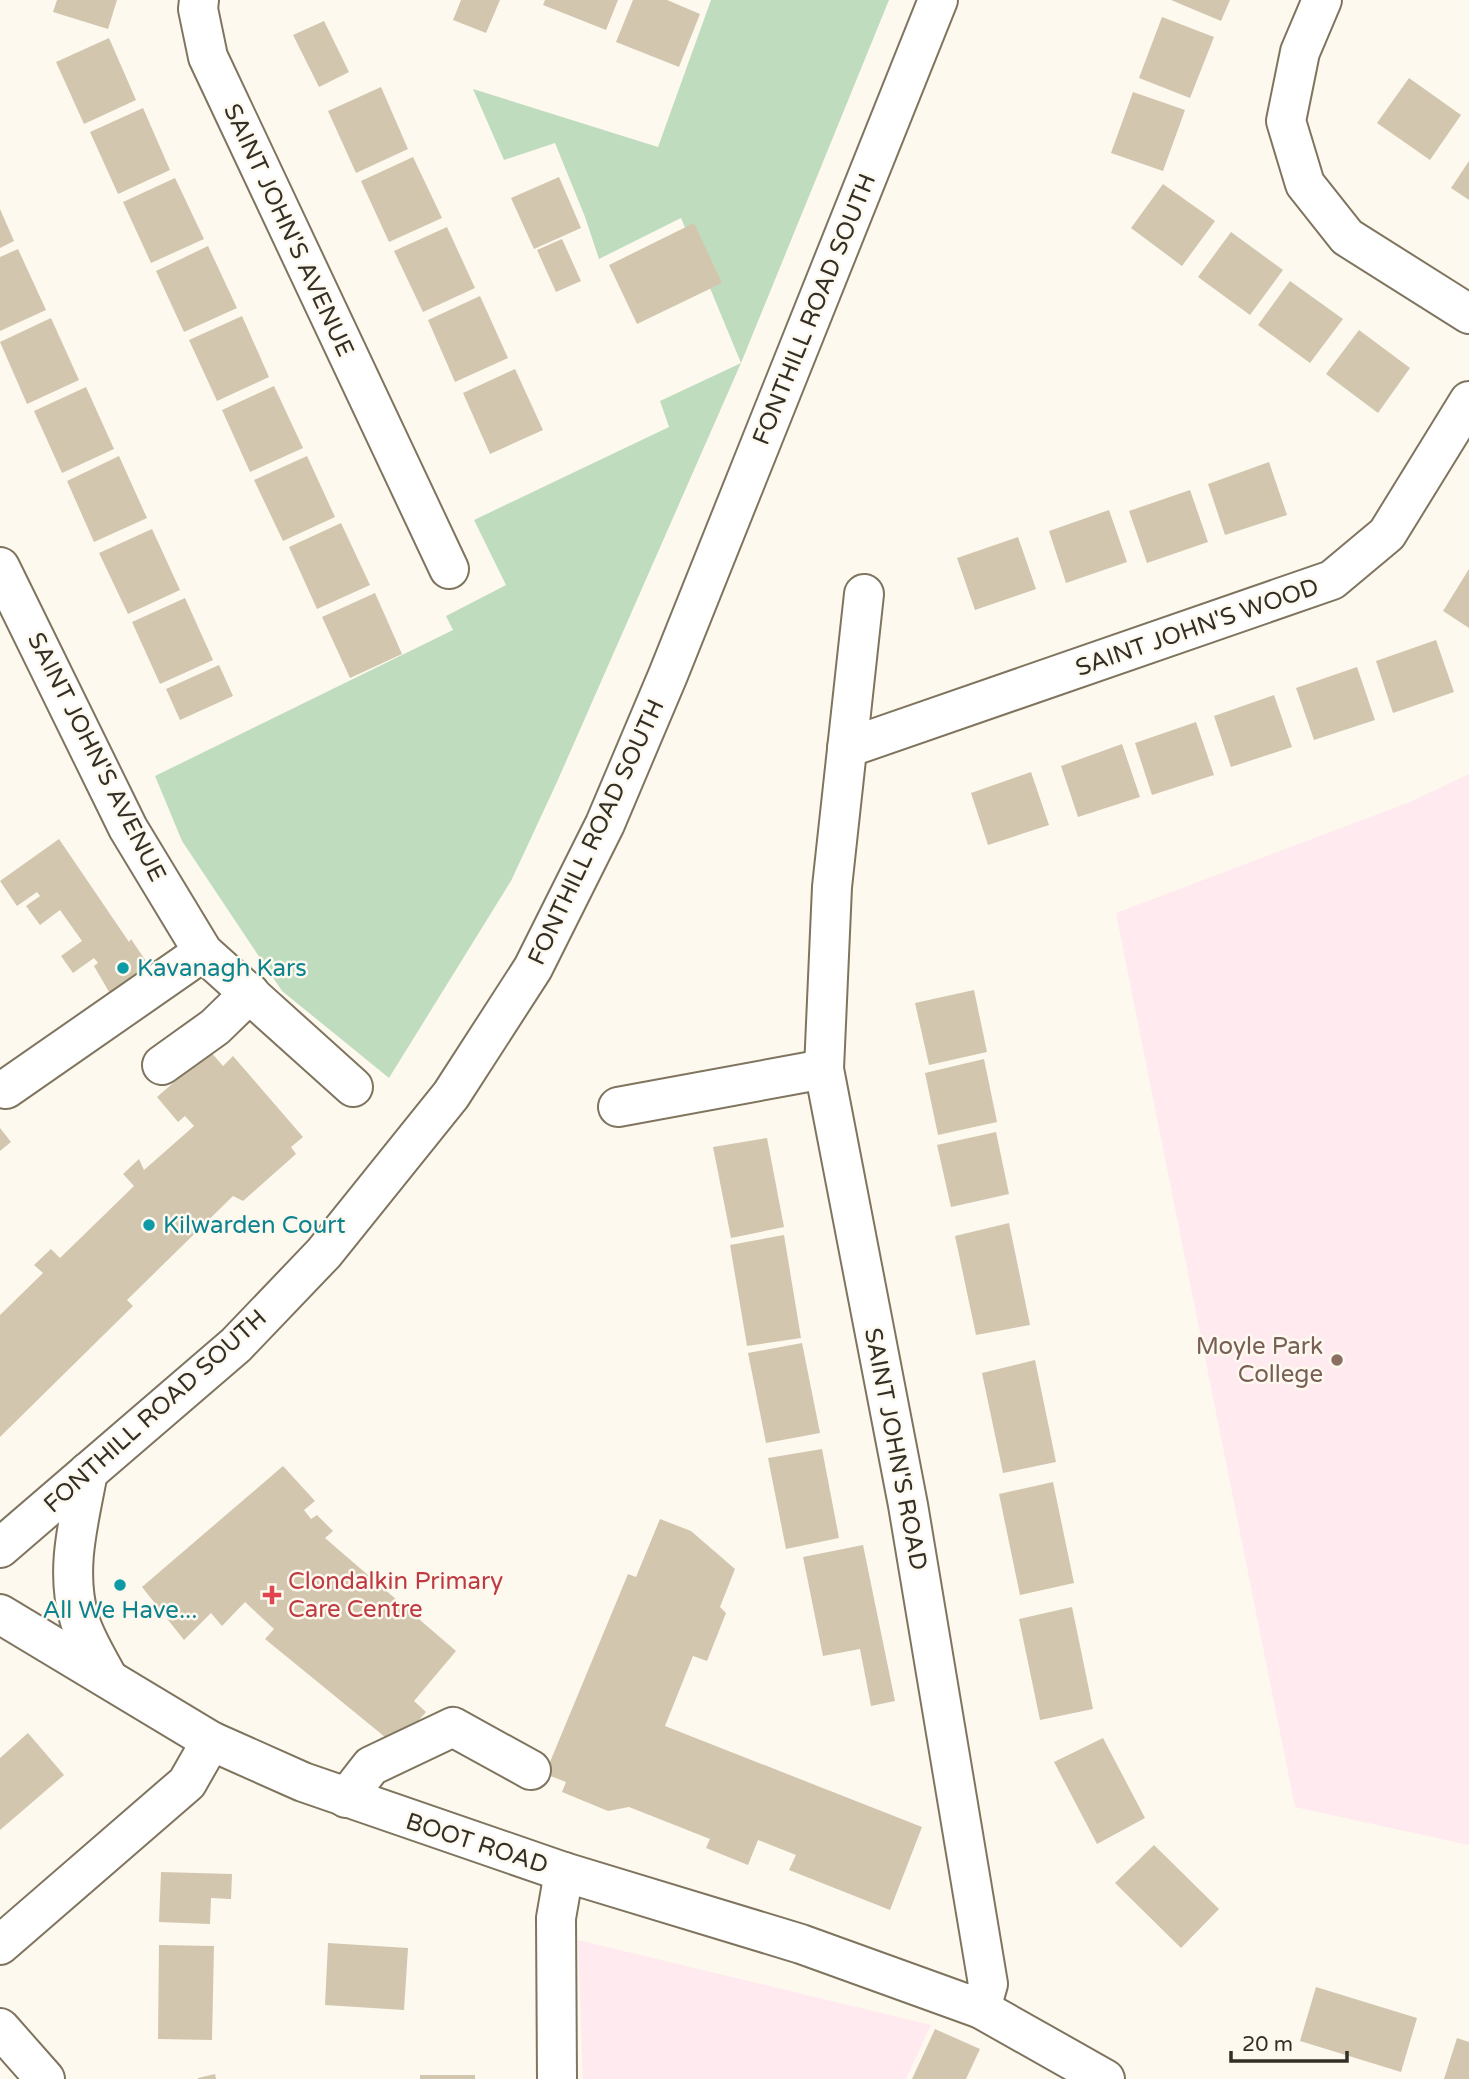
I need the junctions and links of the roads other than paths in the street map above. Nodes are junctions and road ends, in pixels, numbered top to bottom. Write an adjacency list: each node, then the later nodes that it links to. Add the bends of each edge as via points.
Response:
1 (199, 0): 7 (street, SAINT JOHN'S AVENUE, via 208,57)
2 (938, 0): 17 (street, FONTHILL ROAD SOUTH, via 668,675 605,824 533,968 451,1095 324,1253 236,1345)
3 (1322, 0): 4 (street, via 1300,52 1286,121 1305,184 1347,237)
4 (1469, 314)
5 (1469, 401): 9 (street, SAINT JOHN'S WOOD, via 1387,534 1332,580)
6 (0, 567): 10 (street, SAINT JOHN'S AVENUE, via 128,828)
7 (449, 569)
8 (864, 594): 9 (street)
9 (847, 748): 13 (street, SAINT JOHN'S ROAD, via 832,887)
10 (203, 952): 11 (street, SAINT JOHN'S AVENUE); 15 (street)
11 (250, 993): 12 (street, via 215,1027); 14 (street, SAINT JOHN'S AVENUE)
12 (162, 1065)
13 (824, 1069): 16 (street); 26 (street, SAINT JOHN'S ROAD, via 908,1505 988,1984)
14 (353, 1087)
15 (6, 1089)
16 (618, 1107)
17 (88, 1472): 18 (street, FONTHILL ROAD SOUTH); 20 (street, via 72,1580 79,1618)
18 (0, 1548)
19 (0, 1614): 20 (street, BOOT ROAD)
20 (108, 1678): 21 (street, BOOT ROAD)
21 (211, 1741): 23 (street, BOOT ROAD); 25 (street, via 187,1783)
22 (531, 1770): 23 (street, via 453,1727 371,1766)
23 (346, 1798): 24 (street, BOOT ROAD)
24 (564, 1872): 26 (street, BOOT ROAD, via 801,1944); 29 (street, via 556,1918)
25 (0, 1945)
26 (981, 2009): 30 (street, BOOT ROAD)
27 (0, 2028): 28 (street)
28 (45, 2079)
29 (557, 2079)
30 (1105, 2079)

